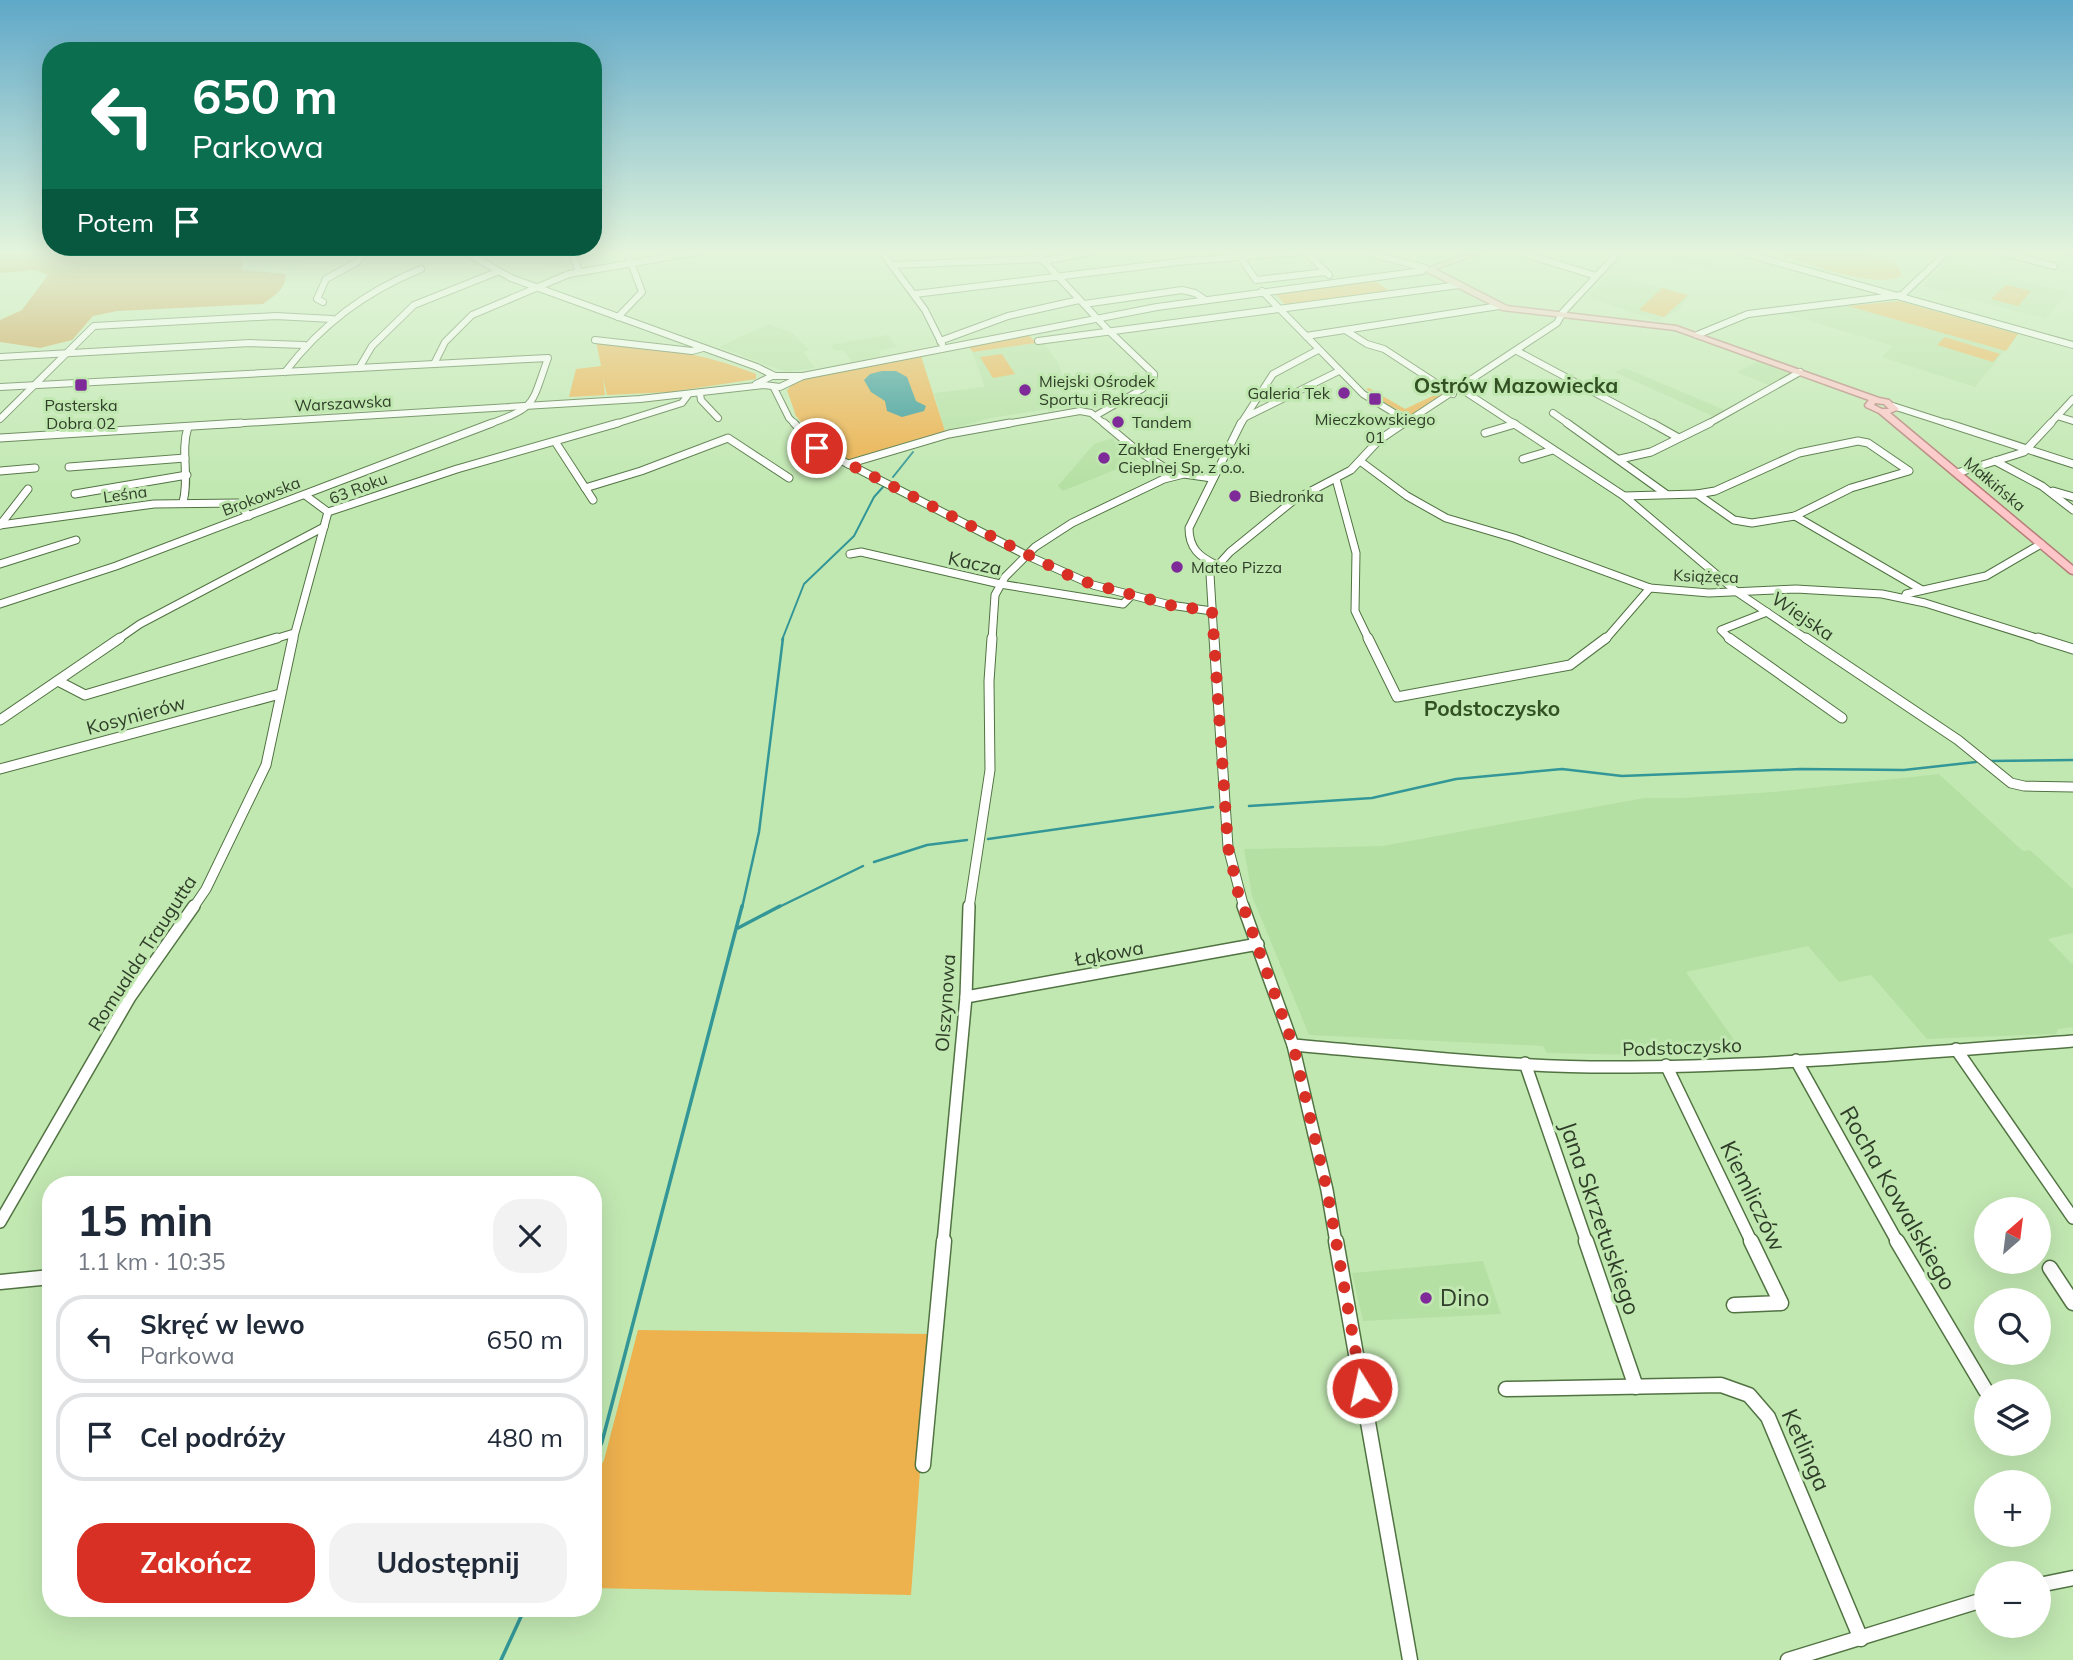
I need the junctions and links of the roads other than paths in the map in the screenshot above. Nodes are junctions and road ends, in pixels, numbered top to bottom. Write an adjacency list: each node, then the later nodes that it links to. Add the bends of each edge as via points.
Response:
1 (91, 329): 28 (street)
2 (321, 329): 23 (street)
3 (389, 329): 31 (street)
4 (457, 329): 30 (street)
5 (654, 329): 25 (street)
6 (934, 329): 22 (street)
7 (976, 329): 22 (street)
8 (1028, 329): 22 (street)
9 (1112, 329): 16 (street)
10 (1300, 329): 19 (street)
11 (1348, 329): 17 (street)
12 (1548, 329): 27 (street)
13 (1678, 329): 18 (main road)
14 (1710, 329): 18 (street)
15 (2017, 329): 24 (street)
16 (1108, 330): 21 (street); 50 (street, via 1154,378)
17 (1345, 330): 19 (street); 44 (street, via 1384,349)
18 (1697, 335): 34 (main road)
19 (1306, 336): 26 (street)
20 (595, 340): 25 (street, via 692,351)
21 (1038, 341)
22 (942, 344): 36 (street)
23 (304, 345): 28 (street, via 250,343); 33 (street)
24 (2073, 345)
25 (704, 347): 35 (street)
26 (1318, 350): 32 (street); 53 (street, via 1273,374)
27 (1517, 351): 40 (street); 61 (street)
28 (68, 354): 29 (street); 38 (street)
29 (0, 357)
30 (434, 364): 31 (street); 47 (street, via 548,358)
31 (359, 368): 33 (street)
32 (1339, 371): 53 (street); 56 (street, via 1370,400)
33 (285, 372): 38 (street)
34 (1800, 372): 42 (main road); 61 (street, via 1689,435)
35 (770, 375): 36 (street); 37 (street)
36 (787, 379): 41 (street)
37 (763, 384): 41 (street); 43 (street, Warszawska)
38 (35, 385): 39 (street); 54 (street)
39 (0, 387)
40 (1461, 389): 44 (street); 58 (street, Wiejska)
41 (777, 390): 71 (street, via 782,406 803,435)
42 (1853, 391): 48 (main road, Małkińska, via 1873,401 1872,408)
43 (700, 394): 45 (street, Warszawska); 52 (street)
44 (1453, 394): 56 (street)
45 (688, 395): 47 (street, Warszawska); 63 (street, 63 Roku, via 682,403)
46 (2073, 398): 51 (street)
47 (529, 406): 59 (street, Warszawska); 88 (street, Brokowska)
48 (1890, 409): 57 (main road, Małkińska); 64 (street)
49 (1553, 413): 68 (street)
50 (1095, 416): 71 (street, via 1080,411 983,427); 78 (street)
51 (2057, 416): 55 (street); 64 (street)
52 (718, 418)
53 (1246, 418): 80 (street)
54 (0, 419)
55 (2073, 421)
56 (1409, 422): 69 (street, via 1380,440)
57 (1896, 422): 76 (main road, Małkińska)
58 (1516, 424): 60 (street); 65 (street, Wiejska)
59 (188, 427): 62 (street, Warszawska); 66 (street)
60 (1485, 433)
61 (1677, 437): 68 (street, via 1651,452)
62 (0, 438)
63 (556, 443): 82 (street); 94 (street, 63 Roku, via 457,469)
64 (2027, 449): 70 (street); 72 (street)
65 (1553, 450): 67 (street); 89 (street, Wiejska)
66 (185, 458): 73 (street); 77 (street)
67 (1523, 459)
68 (1620, 459): 86 (street)
69 (1360, 461): 81 (street); 107 (street, Książęca, via 1446,518)
70 (1995, 461): 76 (street); 84 (street)
71 (848, 464): 102 (street)
72 (2073, 464)
73 (69, 467)
74 (36, 468): 75 (street)
75 (0, 471)
76 (1957, 473): 100 (main road, Małkińska)
77 (187, 475): 85 (street); 92 (street)
78 (1176, 475): 80 (street); 102 (street, via 1070,526)
79 (789, 478): 82 (street, via 728,438)
80 (1212, 478): 104 (street, via 1188,536 1192,549)
81 (1336, 479): 104 (street, via 1294,500); 107 (street, via 1356,553 1355,611 1397,697 1570,665 1609,638)
82 (585, 488): 91 (street)
83 (29, 489): 97 (street)
84 (2049, 491): 90 (street); 93 (street)
85 (75, 494)
86 (1666, 494): 87 (street); 89 (street)
87 (1697, 494): 96 (street, via 1743,523); 96 (street, via 1715,491 1799,453 1850,441 1868,443 1909,471 1851,488)
88 (305, 495): 94 (street); 95 (street, Brokowska)
89 (1624, 496): 109 (street, Wiejska)
90 (2073, 497)
91 (593, 500)
92 (183, 502): 95 (street, Leśna, via 238,503); 97 (street, Leśna)
93 (2073, 510)
94 (328, 512): 98 (street, 63 Roku)
95 (248, 516): 112 (street, Brokowska)
96 (1795, 516): 108 (street)
97 (0, 525)
98 (324, 527): 115 (street, Romualda Traugutta); 117 (street, 63 Roku, via 141,624)
99 (76, 540): 103 (street)
100 (2041, 544): 105 (main road, Małkińska); 108 (street, via 1986,576)
101 (850, 554): 106 (street, Kacza, via 862,552)
102 (1026, 555): 106 (street); 110 (street, via 1078,580)
103 (0, 564)
104 (1217, 565): 113 (street, via 1210,574)
105 (2073, 571)
106 (1000, 584): 110 (street, Kacza, via 1120,605); 124 (street, Olszynowa, via 995,595 989,681 990,770 970,893)
107 (1650, 587): 109 (street, Książęca)
108 (1922, 590): 111 (street)
109 (1737, 592): 111 (street, Książęca, via 1827,590); 114 (street, Wiejska)
110 (1132, 596): 113 (street)
111 (1905, 597): 116 (street, Książęca)
112 (0, 604)
113 (1212, 611): 123 (street, via 1228,847 1238,892)
114 (1767, 612): 119 (street, via 1721,630); 122 (street, Wiejska, via 1958,740 2011,783)
115 (294, 633): 117 (street, via 85,695); 118 (street, Romualda Traugutta)
116 (2073, 649)
117 (58, 681): 120 (street, 63 Roku)
118 (280, 694): 121 (street, Kosynierów); 132 (street, Romualda Traugutta, via 266,765 206,888 130,998)
119 (1842, 718)
120 (0, 720)
121 (0, 769)
122 (2071, 788)
123 (1258, 944): 124 (street, Łąkowa); 126 (street)
124 (966, 997): 141 (street, Olszynowa)
125 (2073, 1041): 127 (street, Podstoczysko)
126 (1293, 1045): 129 (street, Podstoczysko); 146 (street, via 1327,1190)
127 (1956, 1049): 128 (street, Podstoczysko); 131 (street)
128 (1796, 1060): 130 (street, Podstoczysko); 138 (street, Rocha Kowalskiego)
129 (1525, 1063): 130 (street, Podstoczysko); 139 (street, Jana Skrzetuskiego)
130 (1666, 1065): 137 (street, Kiemliczów, via 1782,1303)
131 (2073, 1218)
132 (0, 1222)
133 (2051, 1270): 136 (street)
134 (42, 1278): 135 (street)
135 (0, 1282)
136 (2073, 1303)
137 (1734, 1304)
138 (1979, 1379)
139 (1636, 1387): 140 (street, Ketlinga); 145 (street, Ketlinga, via 1735,1387 1760,1404)
140 (1506, 1389)
141 (923, 1465)
142 (2073, 1578): 143 (street)
143 (2051, 1583)
144 (1974, 1603): 145 (street)
145 (1861, 1639): 147 (street)
146 (1410, 1660)
147 (1788, 1660)

